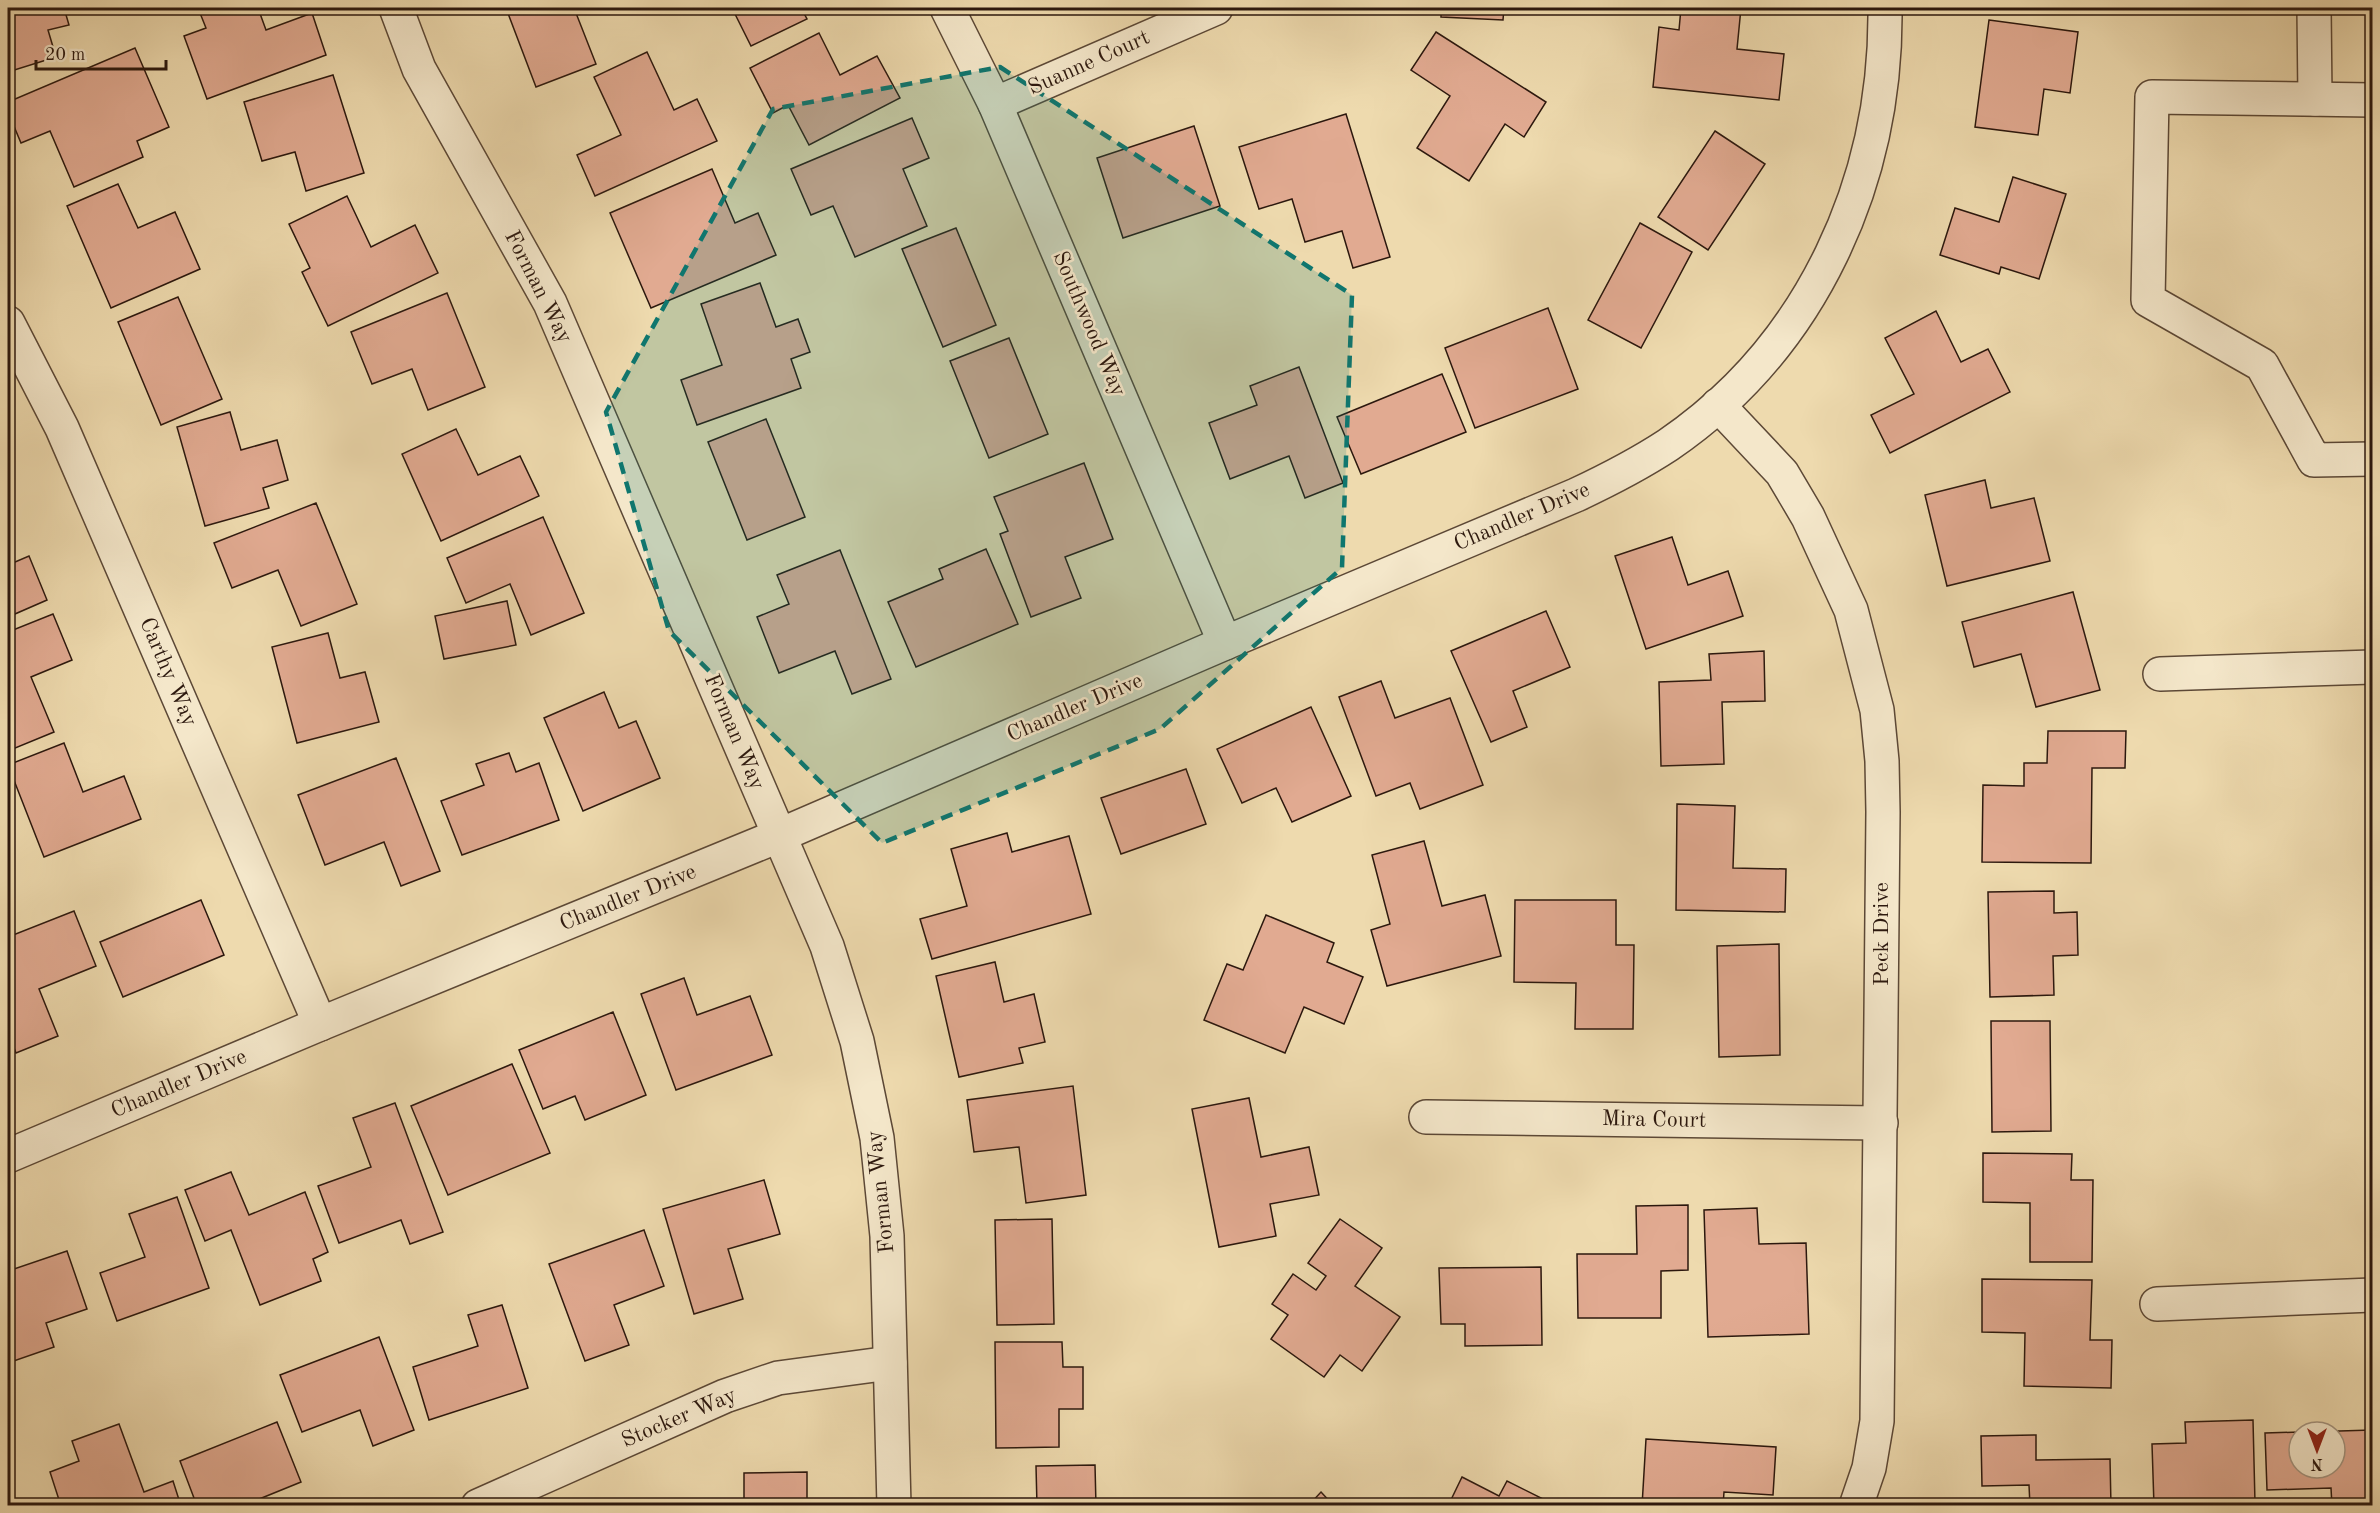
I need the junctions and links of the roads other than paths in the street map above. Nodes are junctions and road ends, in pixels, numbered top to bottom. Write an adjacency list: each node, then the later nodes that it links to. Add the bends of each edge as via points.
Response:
1 (396, 8): 15 (street, Forman Way, via 419,69 550,303)
2 (947, 8): 8 (street, Southwood Way)
3 (1216, 8): 8 (street, Suanne Court)
4 (1885, 8): 10 (street, Chandler Drive, via 1882,84 1874,136 1860,188 1841,236 1788,327)
5 (2314, 8): 6 (street)
6 (2315, 99): 7 (street); 11 (street, via 2152,97 2148,300 2262,365 2314,460)
7 (2373, 100)
8 (995, 104): 12 (street, Southwood Way)
9 (8, 323): 16 (street, Carthy Way, via 62,428)
10 (1718, 405): 12 (street, Chandler Drive, via 1669,444 1595,486); 18 (street, Peck Drive, via 1782,473 1808,517 1851,610 1874,700 1882,761 1883,812)
11 (2373, 459)
12 (1225, 643): 15 (street, Chandler Drive)
13 (2373, 667): 14 (street)
14 (2160, 674)
15 (778, 836): 16 (street, Chandler Drive); 22 (street, Forman Way, via 826,946 857,1041 878,1138 887,1236)
16 (320, 1024): 19 (street, Chandler Drive)
17 (1426, 1117): 18 (street, Mira Court)
18 (1881, 1123): 25 (street, Peck Drive, via 1877,1421 1869,1468)
19 (8, 1156)
20 (2373, 1295): 21 (street)
21 (2157, 1304)
22 (890, 1363): 23 (street, Stocker Way, via 778,1378 725,1396); 24 (street, Forman Way)
23 (478, 1506)
24 (894, 1506)
25 (1856, 1506)

